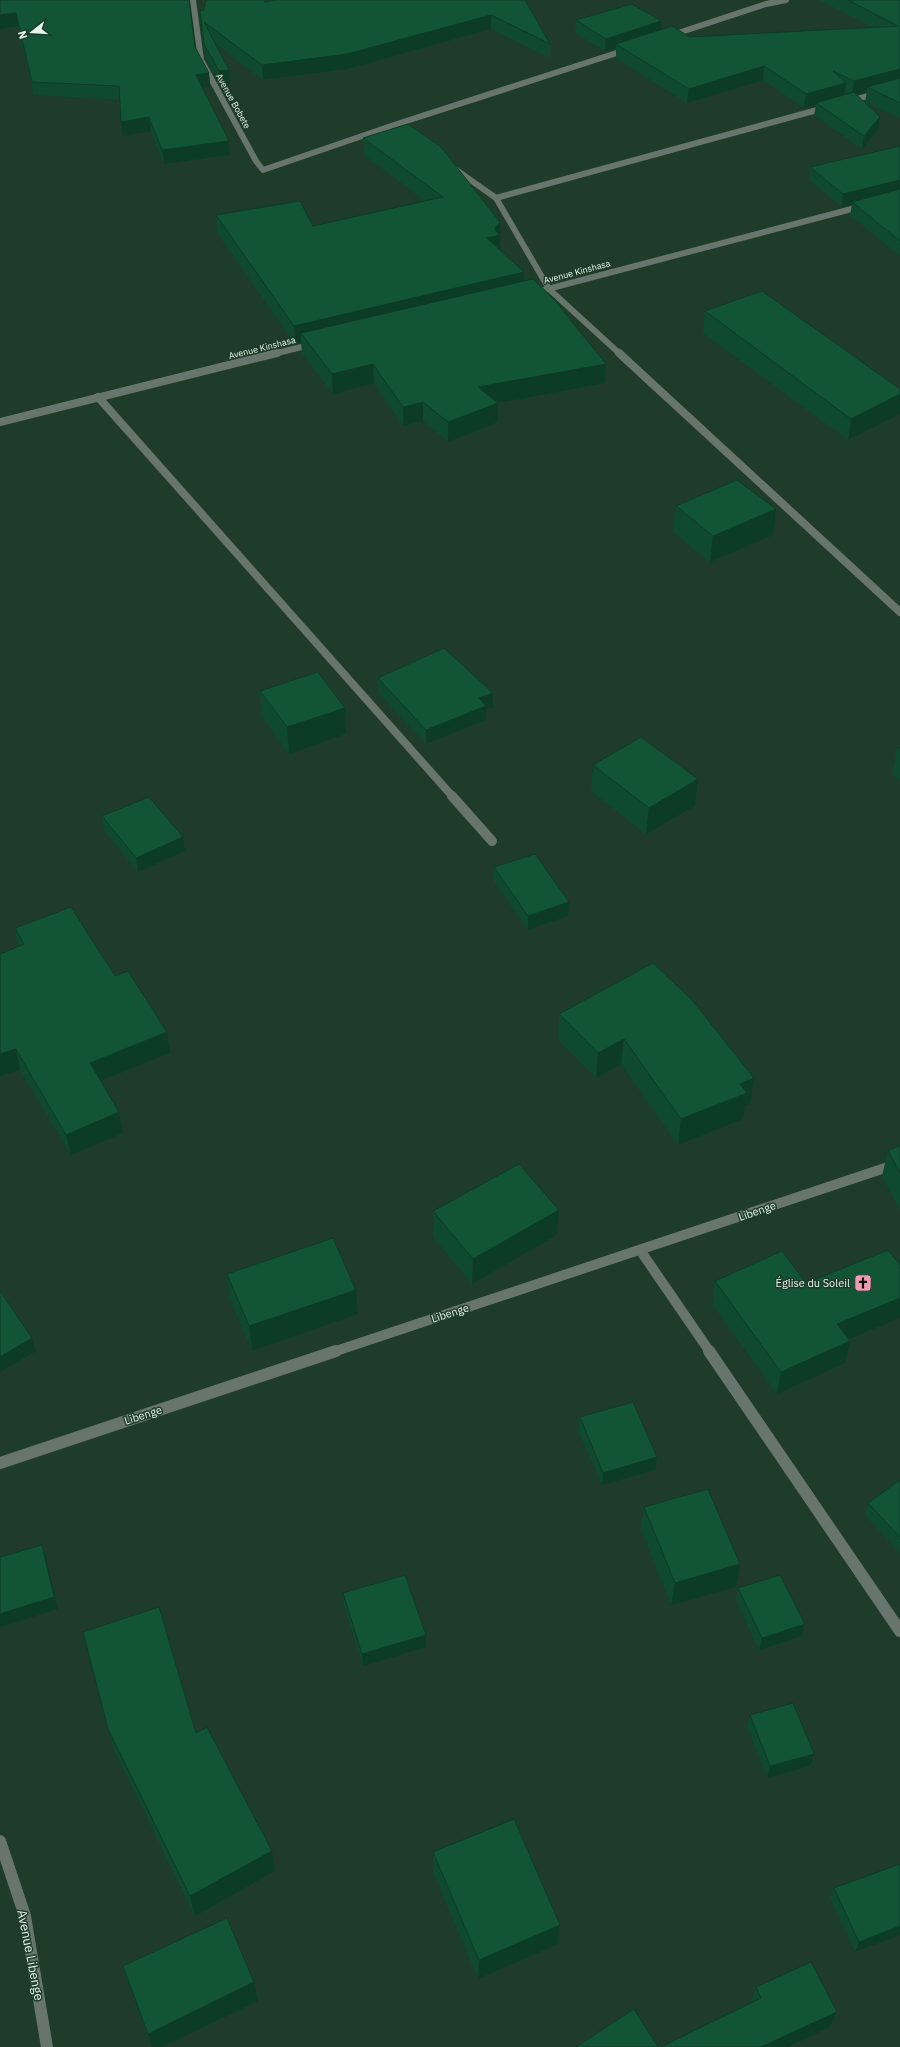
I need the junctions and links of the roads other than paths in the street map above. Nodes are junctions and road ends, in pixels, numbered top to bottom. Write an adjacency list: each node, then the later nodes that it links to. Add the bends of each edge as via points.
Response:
1 (193, 0): 6 (street, Avenue Bobete, via 201,60 263,170)
2 (786, 0): 3 (street, via 766,4)
3 (660, 39)
4 (637, 46): 6 (street)
5 (900, 87): 9 (street)
6 (394, 125): 7 (street)
7 (400, 130)
8 (445, 161): 9 (street)
9 (496, 198): 11 (street)
10 (870, 205): 11 (street, Avenue Kinshasa)
11 (549, 289): 12 (street, Avenue Kinshasa); 16 (street)
12 (534, 293)
13 (321, 342): 14 (street, Avenue Kinshasa)
14 (98, 398): 15 (street, Avenue Kinshasa); 17 (street)
15 (0, 422)
16 (900, 612)
17 (492, 841)
18 (900, 1163): 19 (street, Libenge)
19 (640, 1250): 20 (street, Libenge); 21 (street)
20 (0, 1463)
21 (900, 1631)
22 (0, 1841): 23 (street, Avenue Libenge, via 25,1916)
23 (47, 2047)

